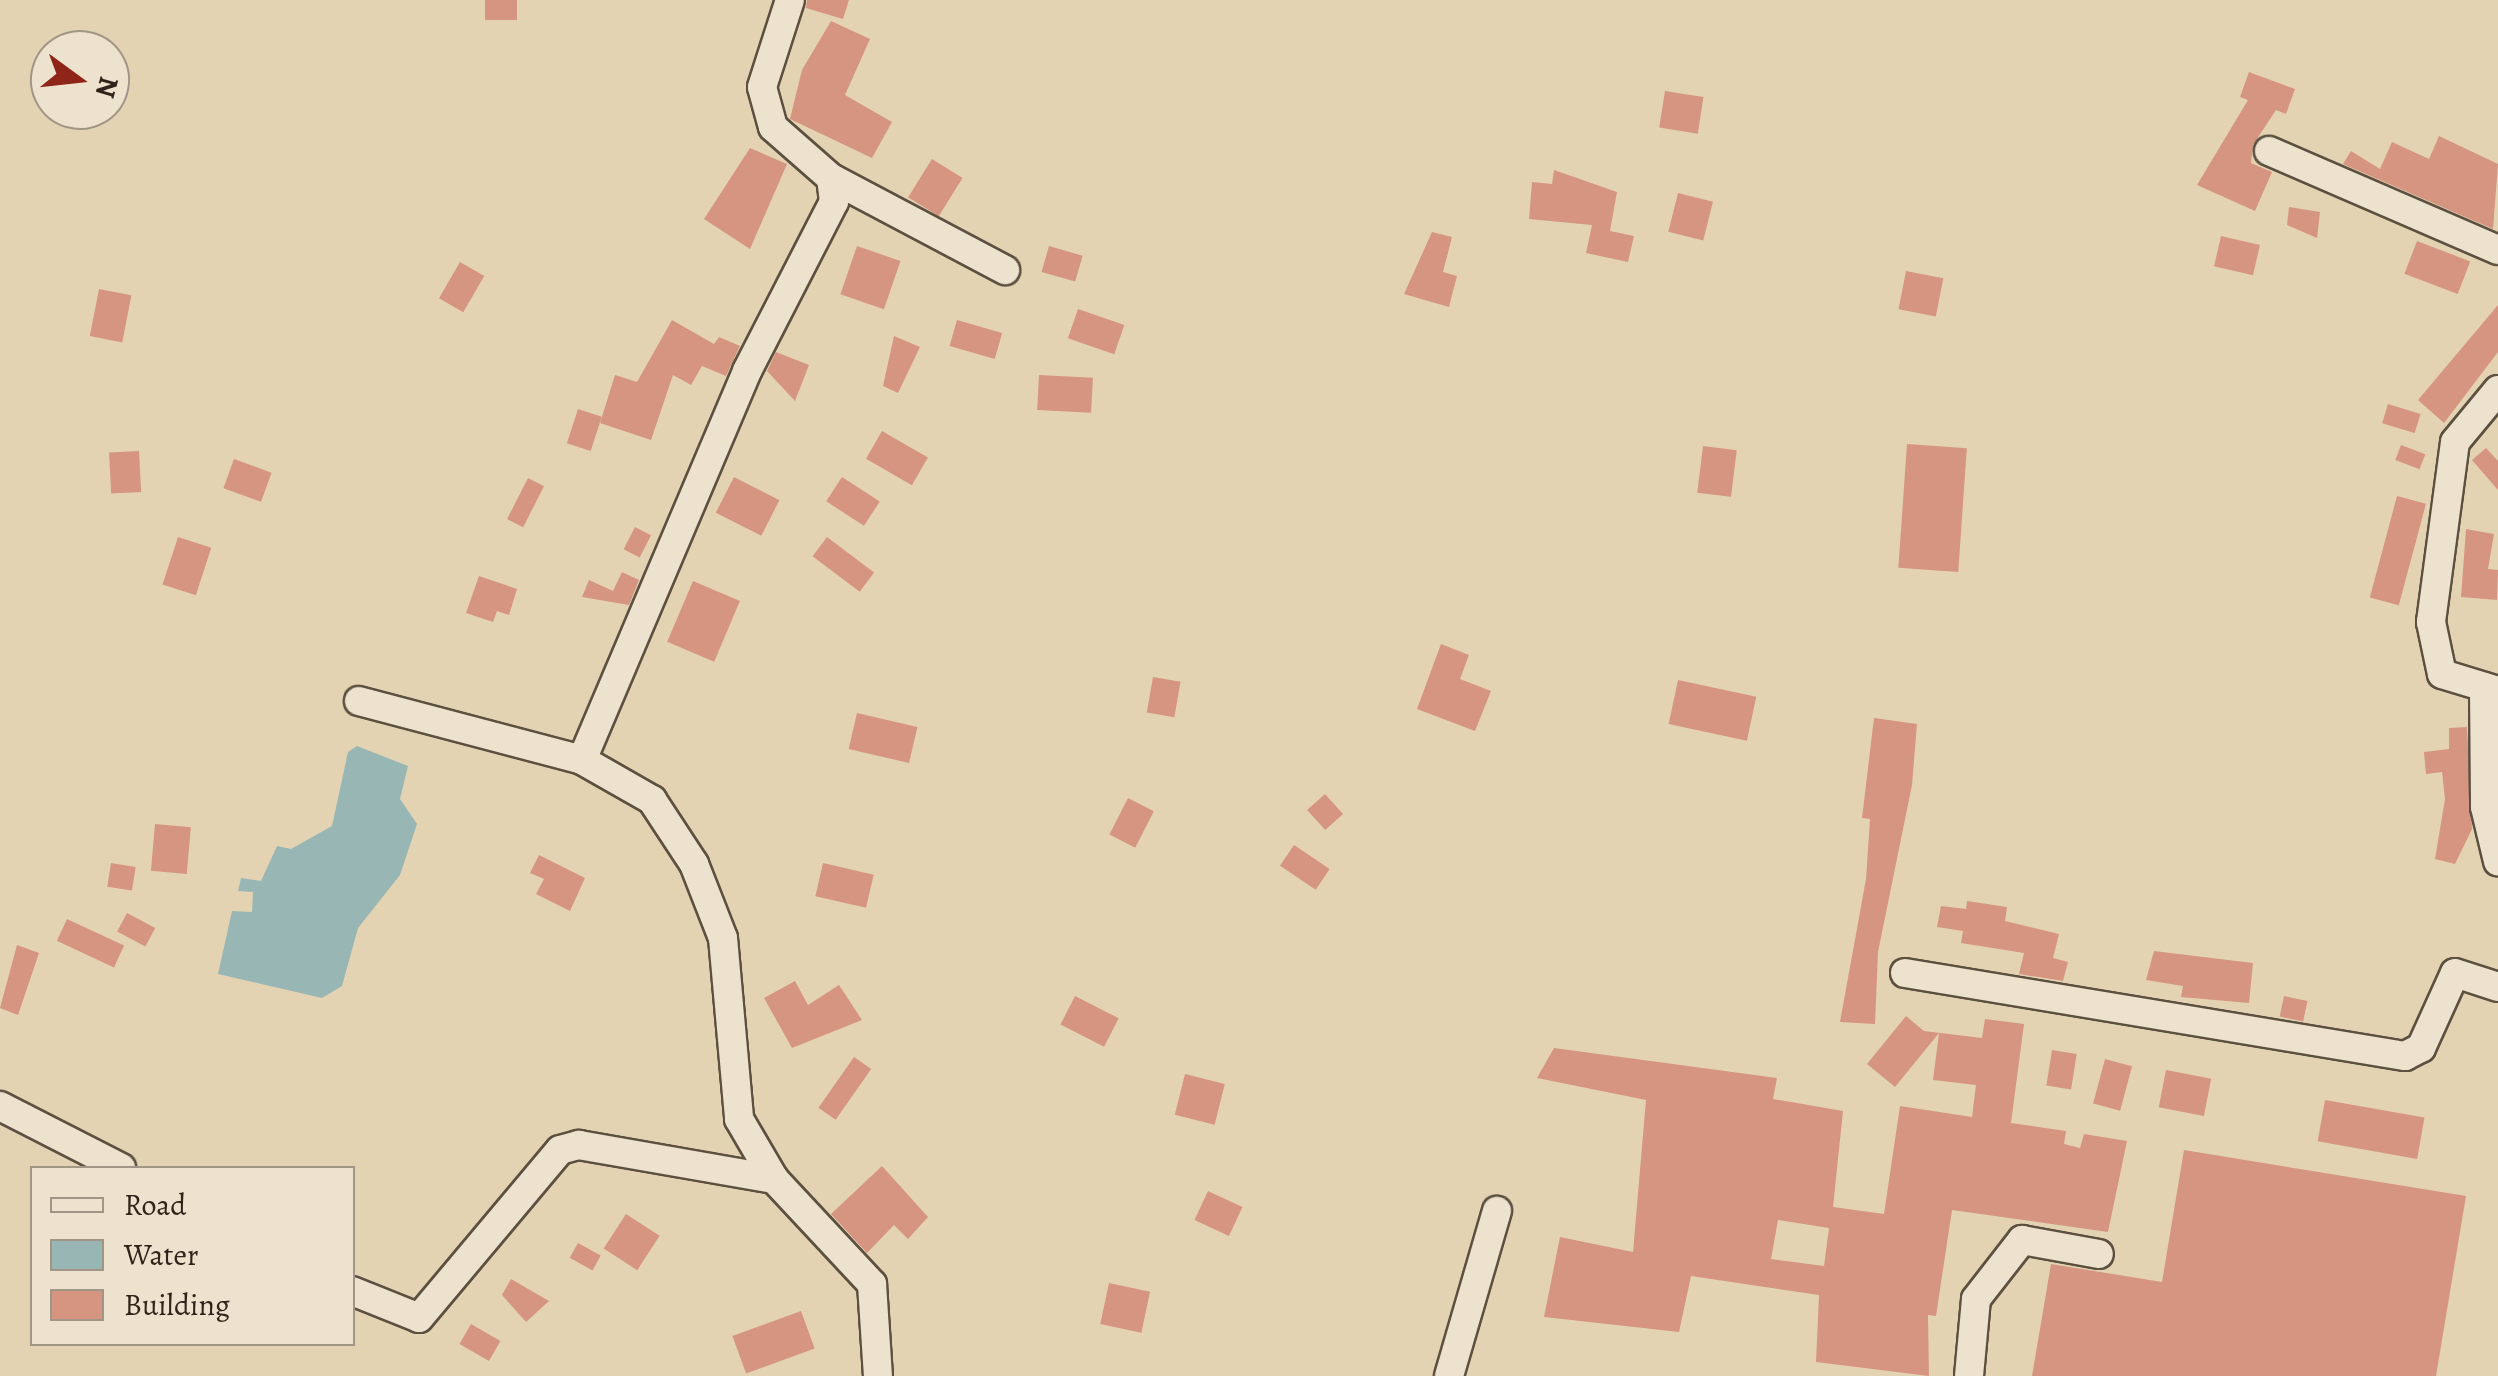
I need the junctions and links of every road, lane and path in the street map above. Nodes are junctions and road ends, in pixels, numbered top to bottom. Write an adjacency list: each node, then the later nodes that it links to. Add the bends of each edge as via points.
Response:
1 (790, 0): 3 (street, via 762,86 773,127)
2 (2268, 151): 4 (street)
3 (831, 178): 5 (street); 9 (street, via 834,202 747,371)
4 (2498, 250)
5 (1005, 270)
6 (2498, 390): 7 (street, via 2455,442 2431,622 2442,674)
7 (2491, 689): 10 (street, via 2485,807)
8 (360, 701): 9 (street)
9 (582, 760): 15 (street, via 652,800 694,864 722,938 730,1092)
10 (2498, 861)
11 (1905, 973): 12 (street, via 2405,1056 2421,1048 2456,973)
12 (2498, 987)
13 (0, 1106): 14 (street)
14 (116, 1166)
15 (774, 1179): 18 (street, via 579,1145 560,1150 419,1318); 19 (street, via 872,1284)
16 (1497, 1211): 20 (street)
17 (2099, 1254): 21 (street, via 2022,1240 1976,1299)
18 (355, 1291)
19 (878, 1376)
20 (1449, 1376)
21 (1968, 1376)

